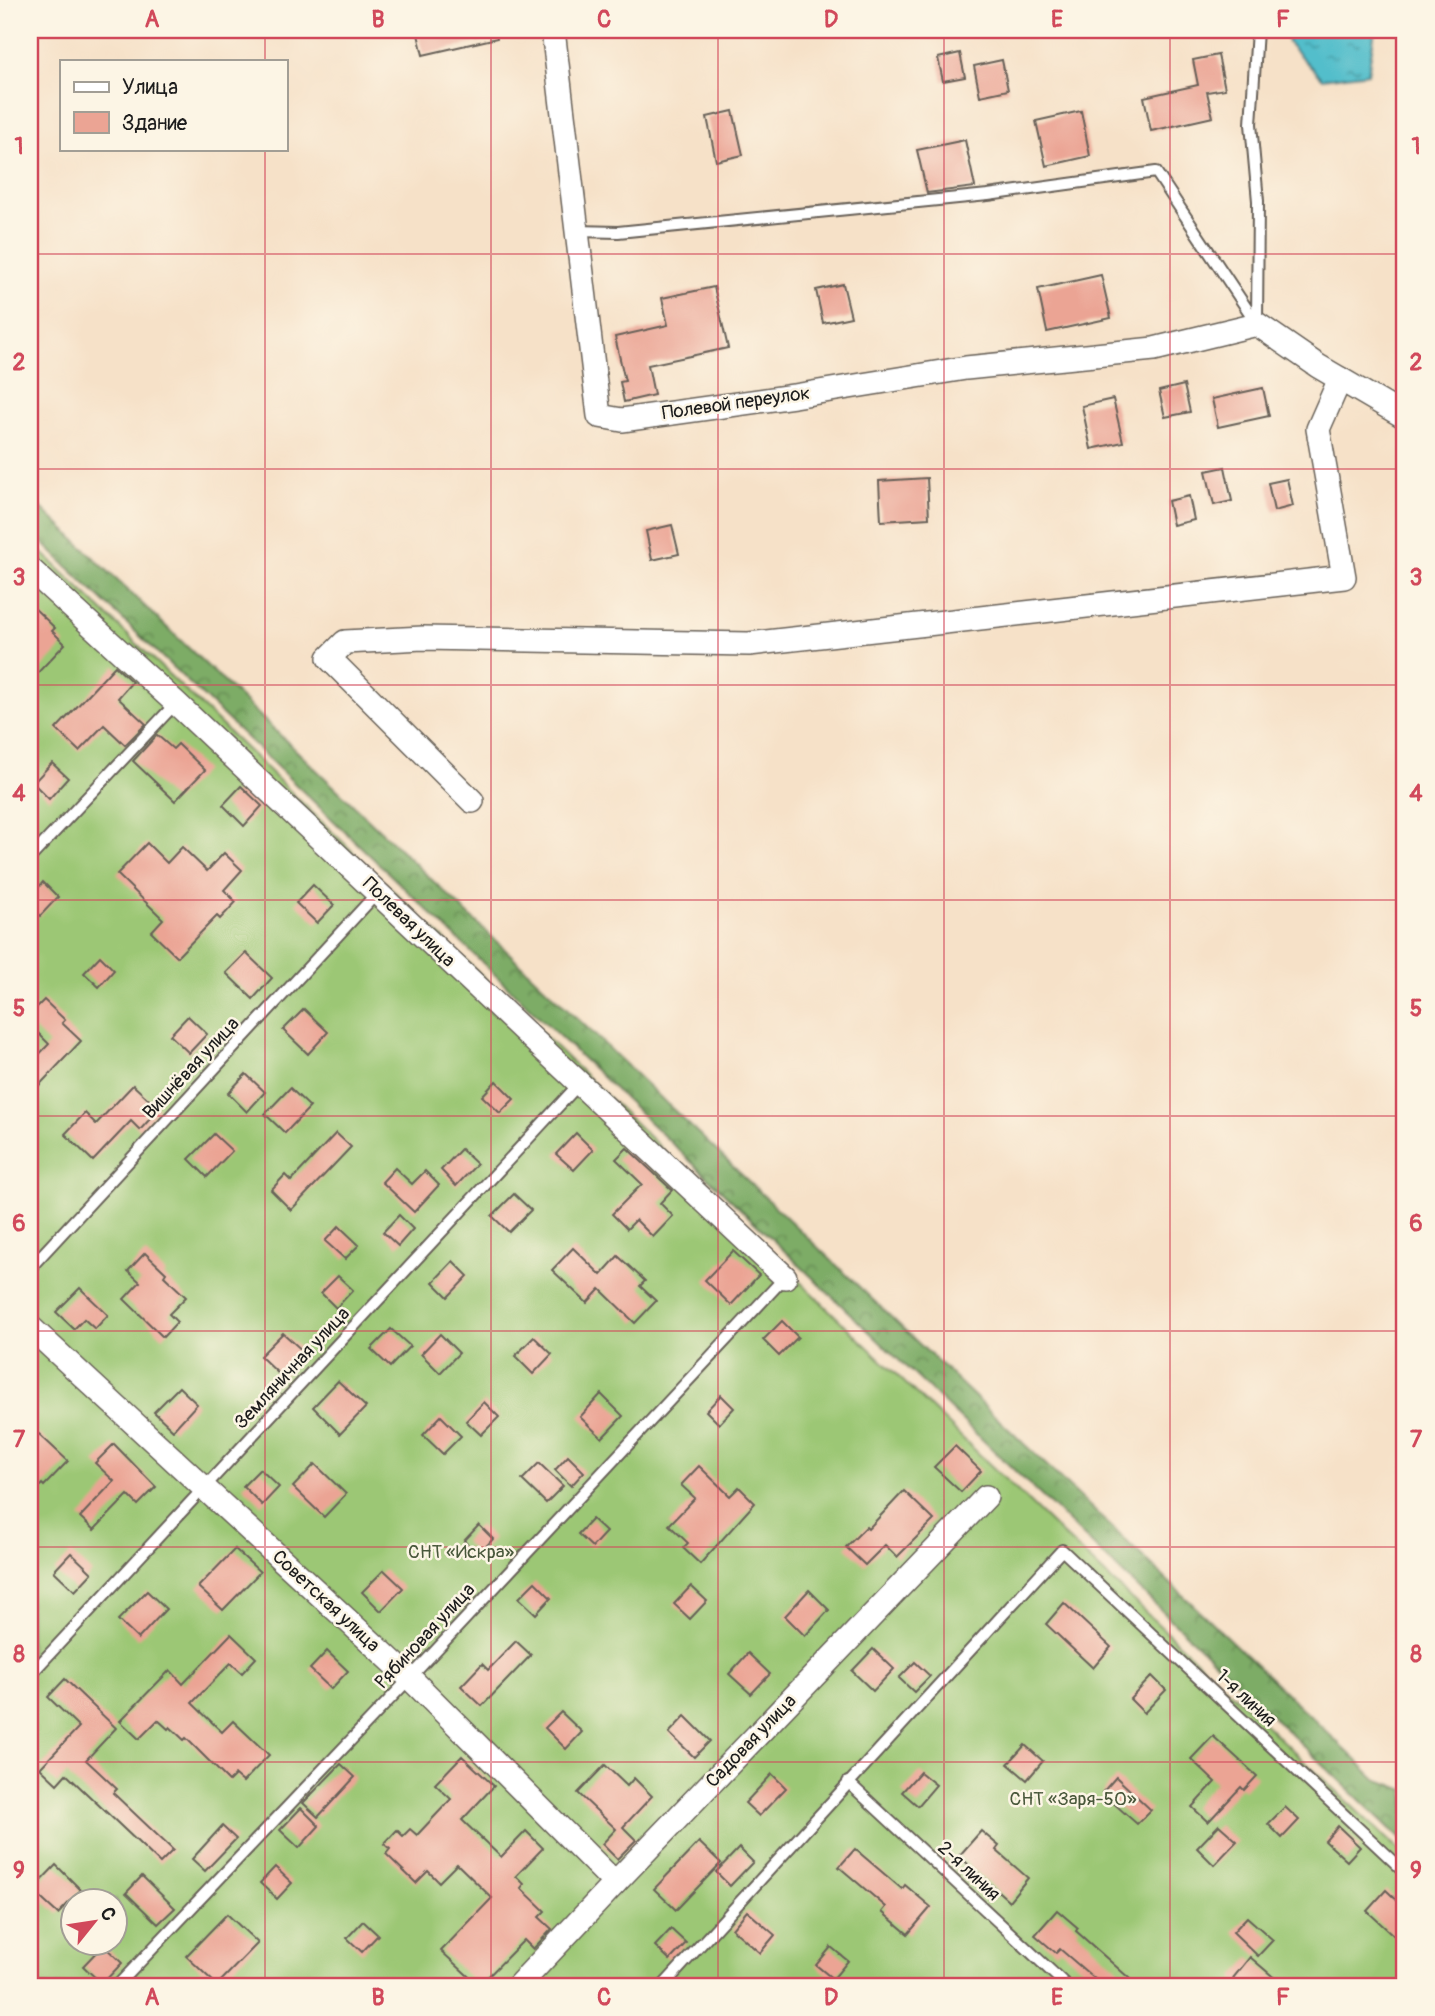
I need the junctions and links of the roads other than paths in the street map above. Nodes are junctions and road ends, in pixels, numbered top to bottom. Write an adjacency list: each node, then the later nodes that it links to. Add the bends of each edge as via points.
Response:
1 (553, 30): 3 (street, Полевой переулок)
2 (1257, 30): 4 (lane, via 1251,124 1258,201)
3 (577, 231): 4 (lane, via 618,232 988,195 1156,172); 4 (street, Полевой переулок, via 599,416 622,420 966,368 1154,349)
4 (1257, 324): 5 (street)
5 (1340, 379): 6 (street); 9 (street, via 1318,429 1344,577 749,644 423,638 345,642 329,658)
6 (1405, 417)
7 (30, 569): 8 (street, Полевая улица)
8 (176, 703): 10 (lane); 11 (street, Полевая улица)
9 (472, 801)
10 (30, 858)
11 (378, 892): 12 (street, Полевая улица); 13 (lane, Вишнёвая улица)
12 (579, 1084): 14 (street, Полевая улица); 16 (lane, Земляничная улица)
13 (30, 1268)
14 (785, 1277): 19 (lane, Рябиновая улица)
15 (30, 1327): 16 (street, Советская улица)
16 (204, 1488): 18 (lane, Земляничная улица); 19 (street, Советская улица)
17 (986, 1497): 22 (street, Садовая улица)
18 (30, 1675)
19 (410, 1678): 22 (street, Советская улица); 23 (lane, Рябиновая улица)
20 (848, 1782): 21 (lane, 1-я линия, via 1062,1550); 25 (lane); 26 (lane, 2-я линия)
21 (1405, 1872)
22 (615, 1883): 24 (street, Садовая улица)
23 (117, 1986)
24 (518, 1986)
25 (663, 1986)
26 (1067, 1986)

